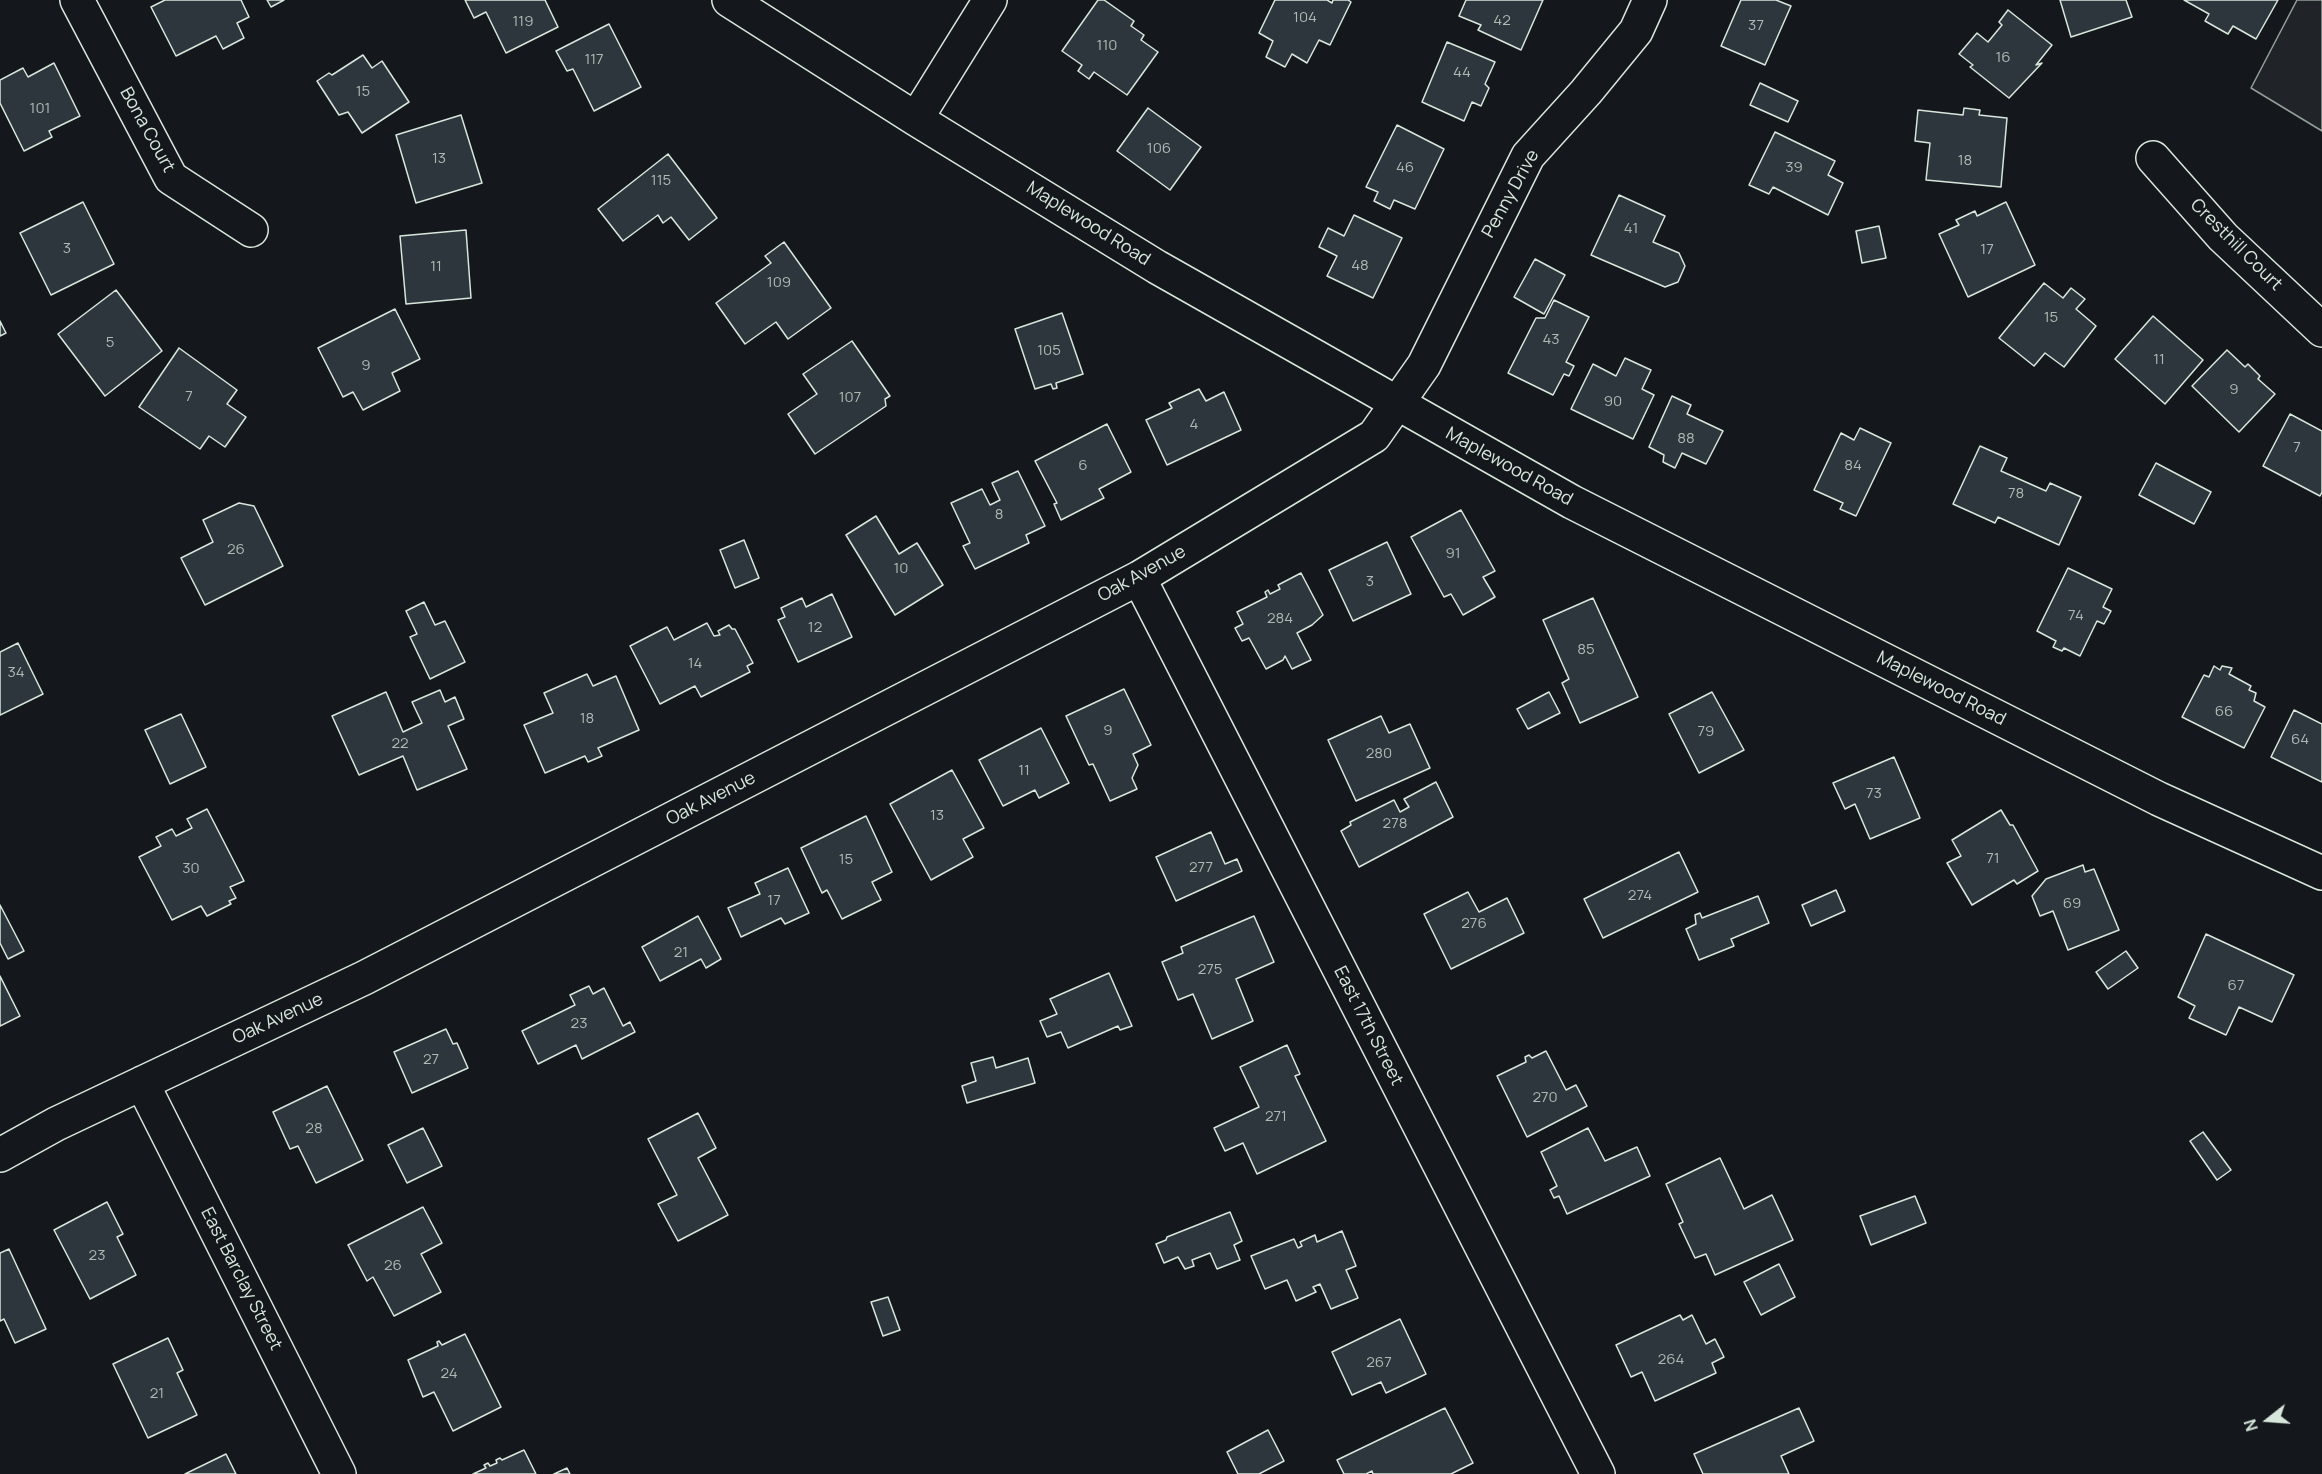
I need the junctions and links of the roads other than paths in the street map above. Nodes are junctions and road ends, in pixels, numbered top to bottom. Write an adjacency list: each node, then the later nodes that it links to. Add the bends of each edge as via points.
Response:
1 (77, 0): 7 (street, Bona Court, via 171,178)
2 (729, 0): 5 (street, Maplewood Road)
3 (990, 0): 5 (street)
4 (1650, 0): 9 (street, Penny Drive, via 1636,31 1528,156 1424,365)
5 (916, 119): 9 (street, Maplewood Road, via 1157,267)
6 (2153, 158): 8 (street, Cresthill Court, via 2223,237)
7 (251, 230)
8 (2322, 330)
9 (1397, 404): 10 (street, Oak Avenue, via 1374,436); 11 (street, Maplewood Road, via 1572,502 2159,799)
10 (1139, 578): 12 (street, Oak Avenue, via 364,978); 15 (street, East 17th Street)
11 (2322, 873)
12 (142, 1083): 13 (street, Oak Avenue); 14 (street, East Barclay Street)
13 (0, 1155)
14 (339, 1474)
15 (1598, 1474)

